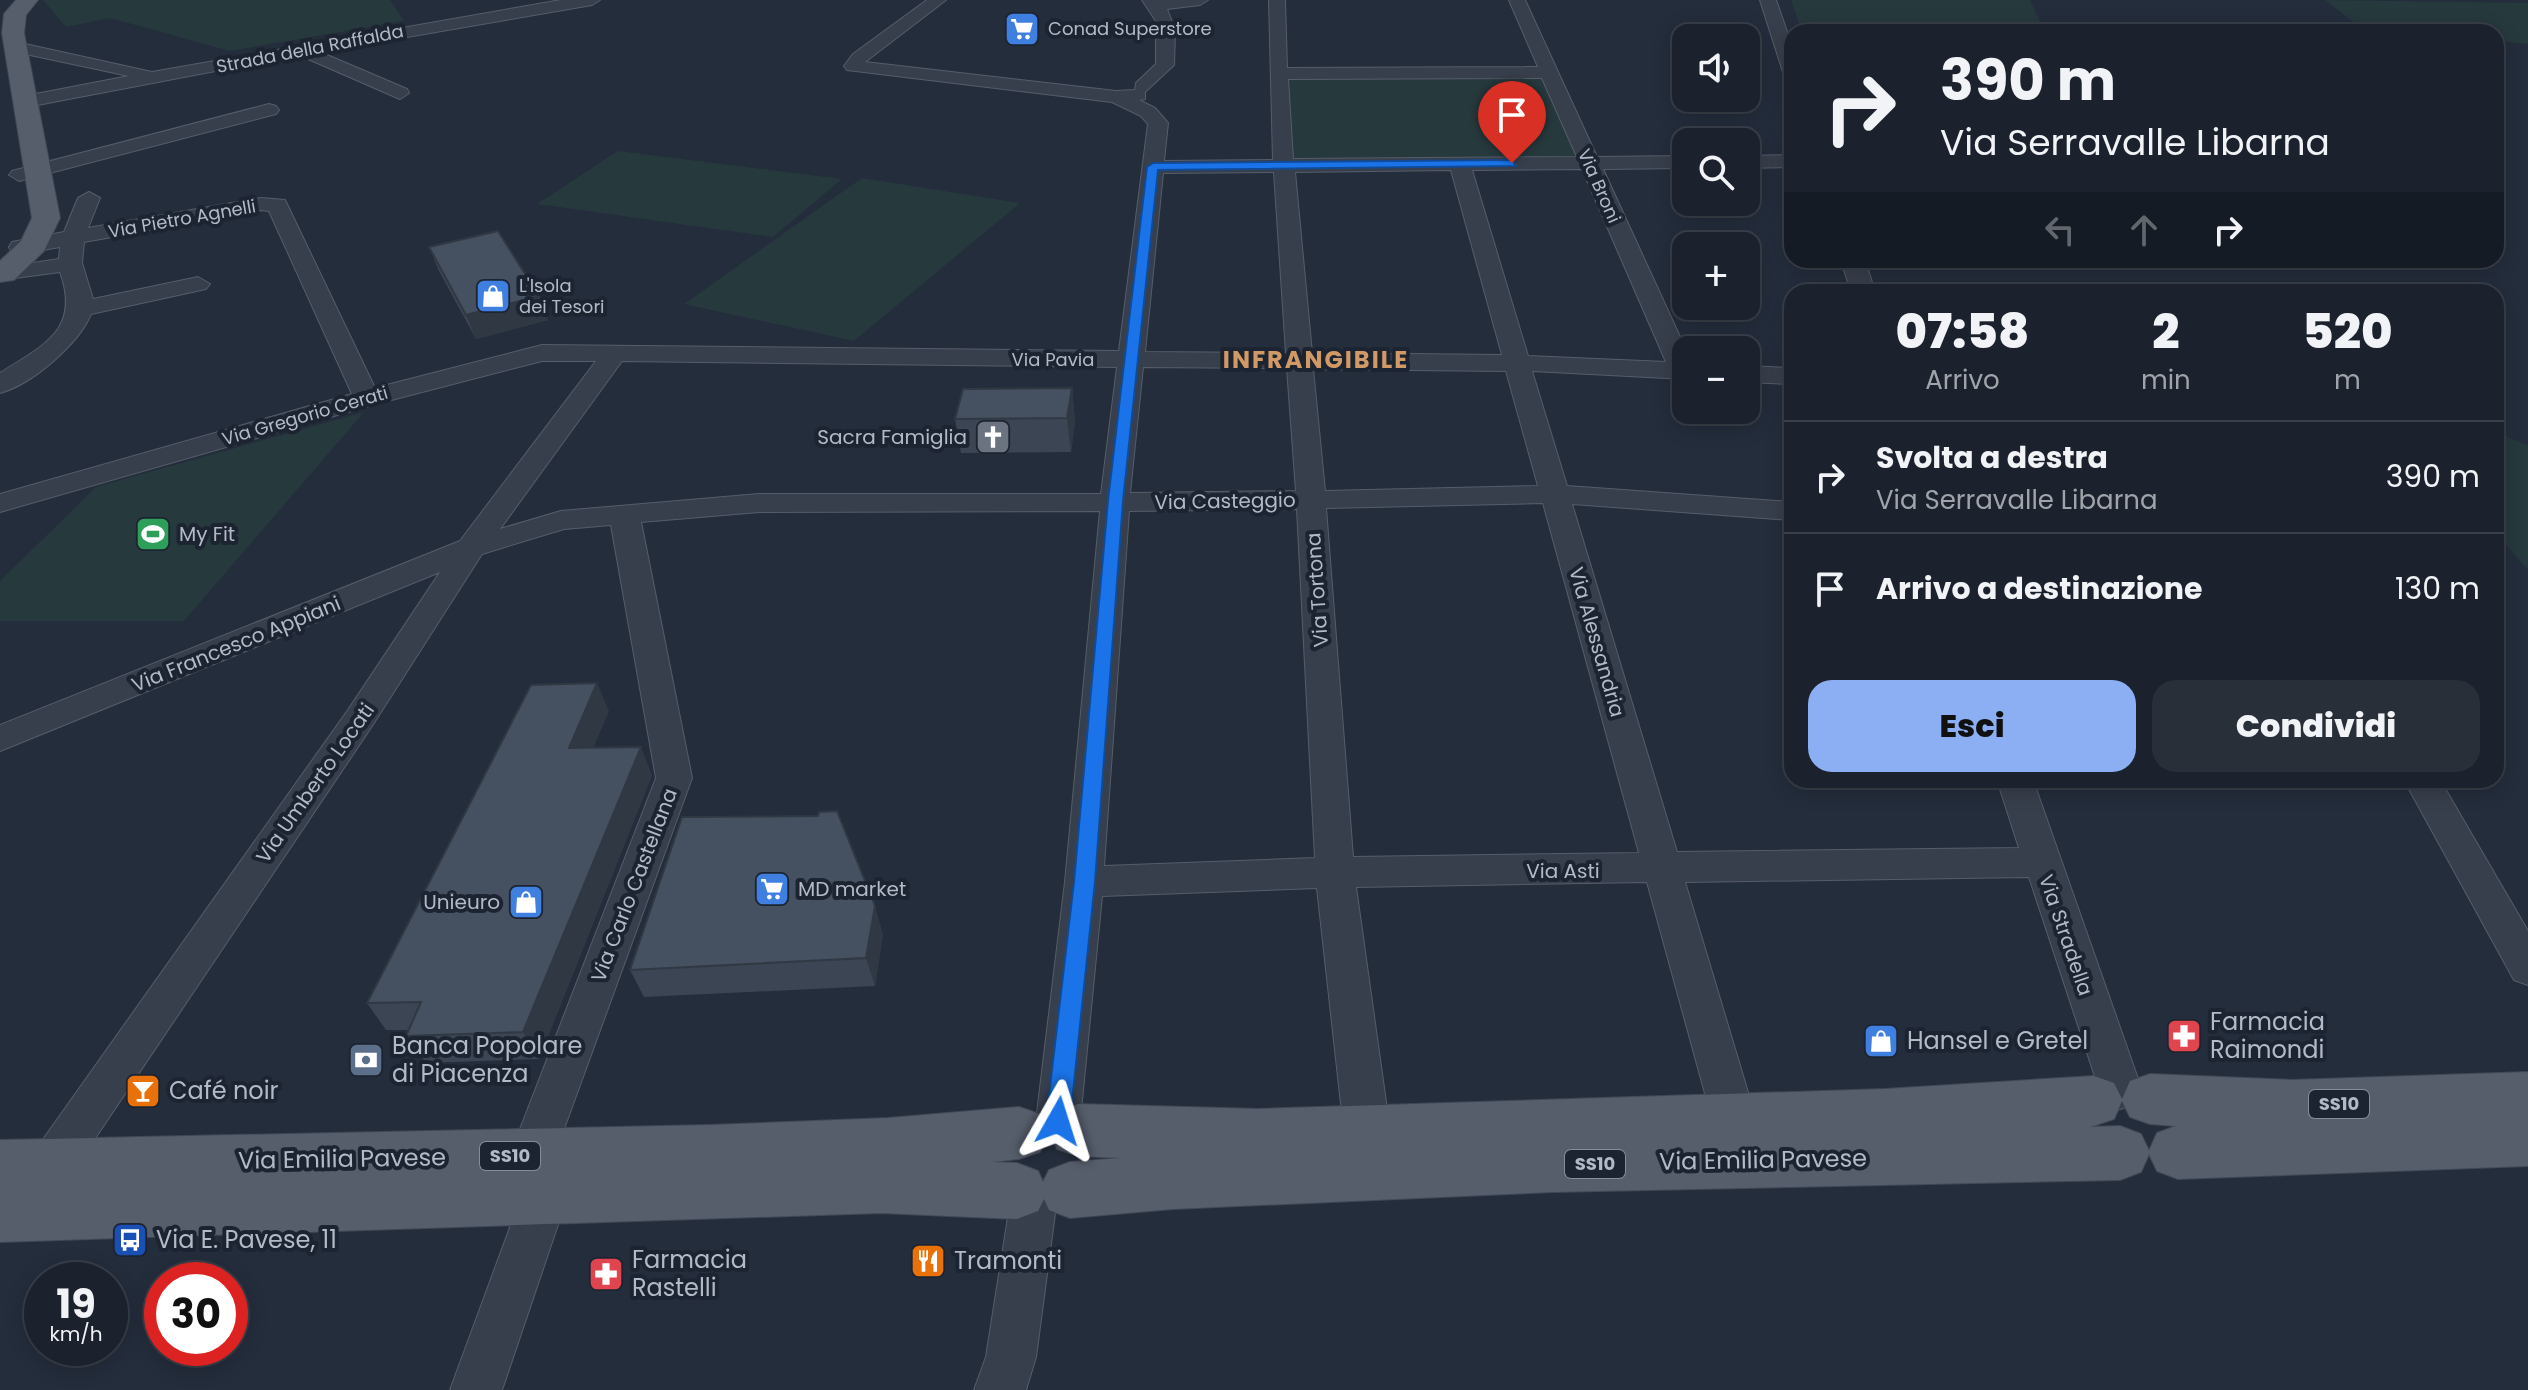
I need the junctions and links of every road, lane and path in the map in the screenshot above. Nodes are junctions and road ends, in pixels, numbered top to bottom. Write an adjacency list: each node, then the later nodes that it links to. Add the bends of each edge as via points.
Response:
1 (25, 0): 9 (main road); 12 (main road, via 13,22)
2 (592, 0): 11 (street, Strada della Raffalda, via 424,20)
3 (938, 0): 18 (street, via 853,66)
4 (1200, 0): 8 (street)
5 (1277, 0): 15 (street, Via Tortona)
6 (1517, 0): 14 (street, Via Broni)
7 (1768, 0): 10 (street)
8 (1154, 2): 18 (street, via 1166,23 1165,65)
9 (0, 4)
10 (1784, 48)
11 (301, 50): 16 (street, Strada della Raffalda); 17 (street)
12 (8, 51): 16 (street); 19 (main road, via 15,100)
13 (0, 69): 28 (main road)
14 (1549, 72): 15 (street); 24 (street, Via Broni)
15 (1279, 74): 26 (street, Via Tortona)
16 (160, 77): 19 (street, Strada della Raffalda)
17 (400, 93)
18 (1127, 94): 27 (street, via 1158,123)
19 (27, 101): 28 (main road)
20 (269, 110): 28 (street)
21 (1784, 161): 23 (street)
22 (1672, 162): 24 (street)
23 (1760, 162)
24 (1589, 163): 25 (street); 36 (street, Via Broni)
25 (1460, 164): 26 (street); 40 (street, Via Alessandria)
26 (1286, 165): 27 (street); 39 (street, Via Tortona)
27 (1153, 167): 38 (street)
28 (29, 173): 31 (main road, via 46,218)
29 (89, 198): 30 (street)
30 (74, 239): 31 (street, Via Pietro Agnelli); 32 (street); 45 (street, Via Pietro Agnelli, via 277,205)
31 (27, 246): 33 (main road)
32 (70, 264): 33 (street); 35 (street)
33 (1, 276)
34 (198, 284): 35 (street)
35 (80, 309): 44 (street, via 65,336)
36 (1672, 345)
37 (613, 356): 38 (street, Via Pavia); 45 (street, Via Gregorio Cerati, via 542,353); 52 (street, Via Umberto Locati)
38 (1131, 361): 39 (street, Via Pavia); 48 (street)
39 (1300, 362): 40 (street, Via Pavia); 47 (street, Via Tortona)
40 (1518, 363): 41 (street, Via Pavia); 46 (street, Via Alessandria)
41 (1672, 370)
42 (1760, 375): 43 (street)
43 (1784, 376)
44 (0, 385)
45 (367, 398): 49 (street, Via Gregorio Cerati)
46 (1554, 494): 47 (street, Via Casteggio); 50 (street, Via Casteggio); 57 (street, Via Alessandria)
47 (1311, 500): 48 (street, Via Casteggio); 58 (street, Via Tortona)
48 (1115, 501): 51 (street, Via Casteggio, via 759,503); 59 (street)
49 (0, 503)
50 (1784, 510)
51 (624, 513): 52 (street, Via Casteggio, via 561,520); 69 (street, Via Carlo Castellana, via 674,778)
52 (471, 548): 53 (street, Via Francesco Appiani); 70 (street, Via Umberto Locati, via 372,700)
53 (0, 739)
54 (2018, 788): 56 (street, Via Stradella)
55 (2427, 788): 60 (street)
56 (2041, 862): 57 (street, Via Asti); 61 (street, Via Stradella)
57 (1664, 870): 58 (street, Via Asti); 63 (street, Via Alessandria)
58 (1335, 872): 59 (street, Via Asti); 65 (street, Via Tortona)
59 (1084, 882): 64 (street)
60 (2528, 968)
61 (2121, 1097): 62 (main road, Via Emilia Pavese / SS10, via 2292,1106); 63 (main road, Via Emilia Pavese / SS10, via 1885,1115); 67 (main road, via 2175,1124); 68 (main road, via 2091,1109 2095,1128)
62 (2528, 1097)
63 (1734, 1119): 65 (main road, Via Emilia Pavese / SS10)
64 (1051, 1128): 65 (main road, Via Emilia Pavese / SS10, via 1175,1135); 69 (main road, Via Emilia Pavese / SS10); 71 (main road, via 1011,1142 1004,1162 1005,1173); 71 (main road, via 1088,1145 1088,1164)
65 (1367, 1131)
66 (2528, 1139): 67 (main road, Via Emilia Pavese / SS10)
67 (2178, 1152): 68 (main road, Via Emilia Pavese / SS10, via 2155,1164)
68 (2120, 1153): 71 (main road, Via Emilia Pavese / SS10, via 1553,1165 1189,1180)
69 (539, 1175): 70 (main road, Via Emilia Pavese / SS10); 71 (main road, Via Emilia Pavese / SS10); 72 (street, Via Carlo Castellana)
70 (18, 1190)
71 (1040, 1193): 73 (street, via 1011,1357)
72 (476, 1390)
73 (1000, 1390)

